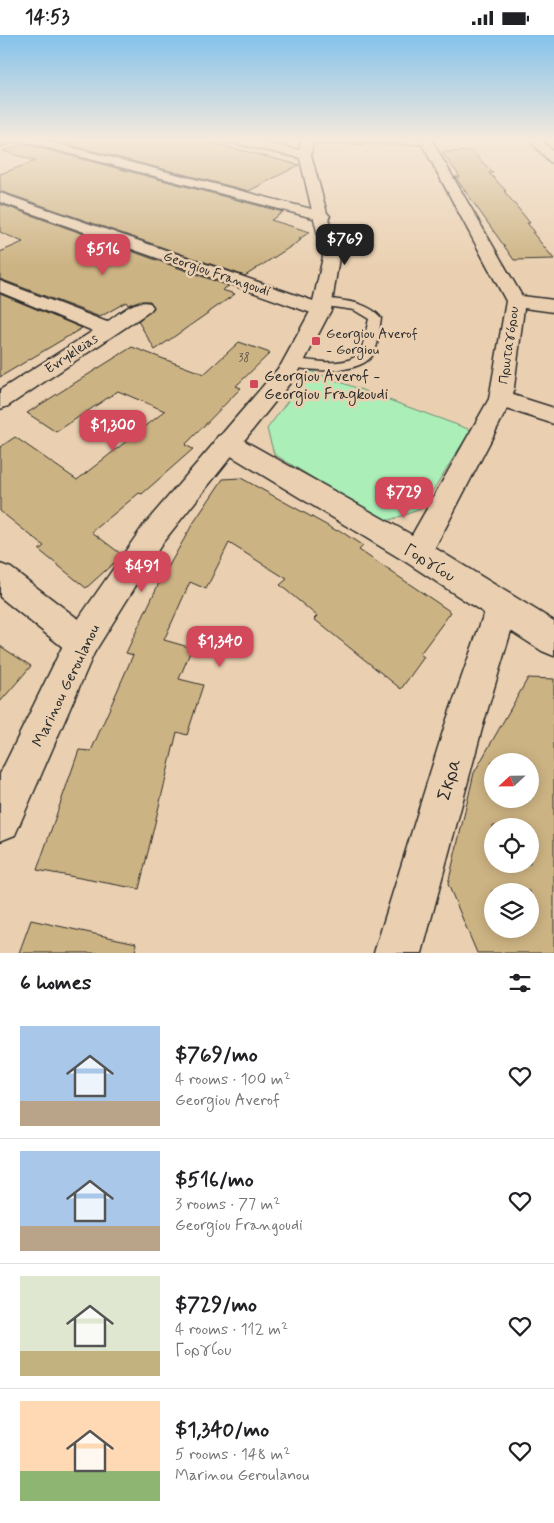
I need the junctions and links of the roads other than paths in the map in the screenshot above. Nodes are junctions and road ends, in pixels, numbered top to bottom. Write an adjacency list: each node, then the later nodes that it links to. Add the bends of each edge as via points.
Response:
1 (191, 182): 5 (street)
2 (314, 182): 5 (street, Marinou Geroulanou)
3 (448, 182): 7 (street, Πρωταγόρου)
4 (0, 197): 8 (street, Georgiou Frangoudi)
5 (322, 216): 8 (street, Marinou Geroulanou, via 331,257)
6 (0, 286): 11 (street)
7 (515, 301): 9 (street); 13 (street, Πρωταγόρου)
8 (322, 306): 12 (street, Marinou Geroulanou); 12 (lane, via 346,305 370,311 375,318 367,354 360,361 343,366)
9 (554, 306)
10 (143, 307): 11 (street, Evrykleias)
11 (107, 329): 14 (street, Evrykleias)
12 (291, 365): 16 (street, Marinou Geroulanou)
13 (501, 399): 15 (street); 17 (street, Πρωταγόρου)
14 (0, 401)
15 (554, 416)
16 (227, 442): 17 (street, Γοργίου); 21 (street, Marinou Geroulanou, via 152,534)
17 (417, 553): 19 (street, Γοργίου)
18 (0, 578): 21 (street)
19 (502, 607): 20 (street, Γοργίου); 23 (street, Σκρα)
20 (554, 640)
21 (82, 642): 22 (street, Marinou Geroulanou)
22 (0, 821)
23 (398, 953)

